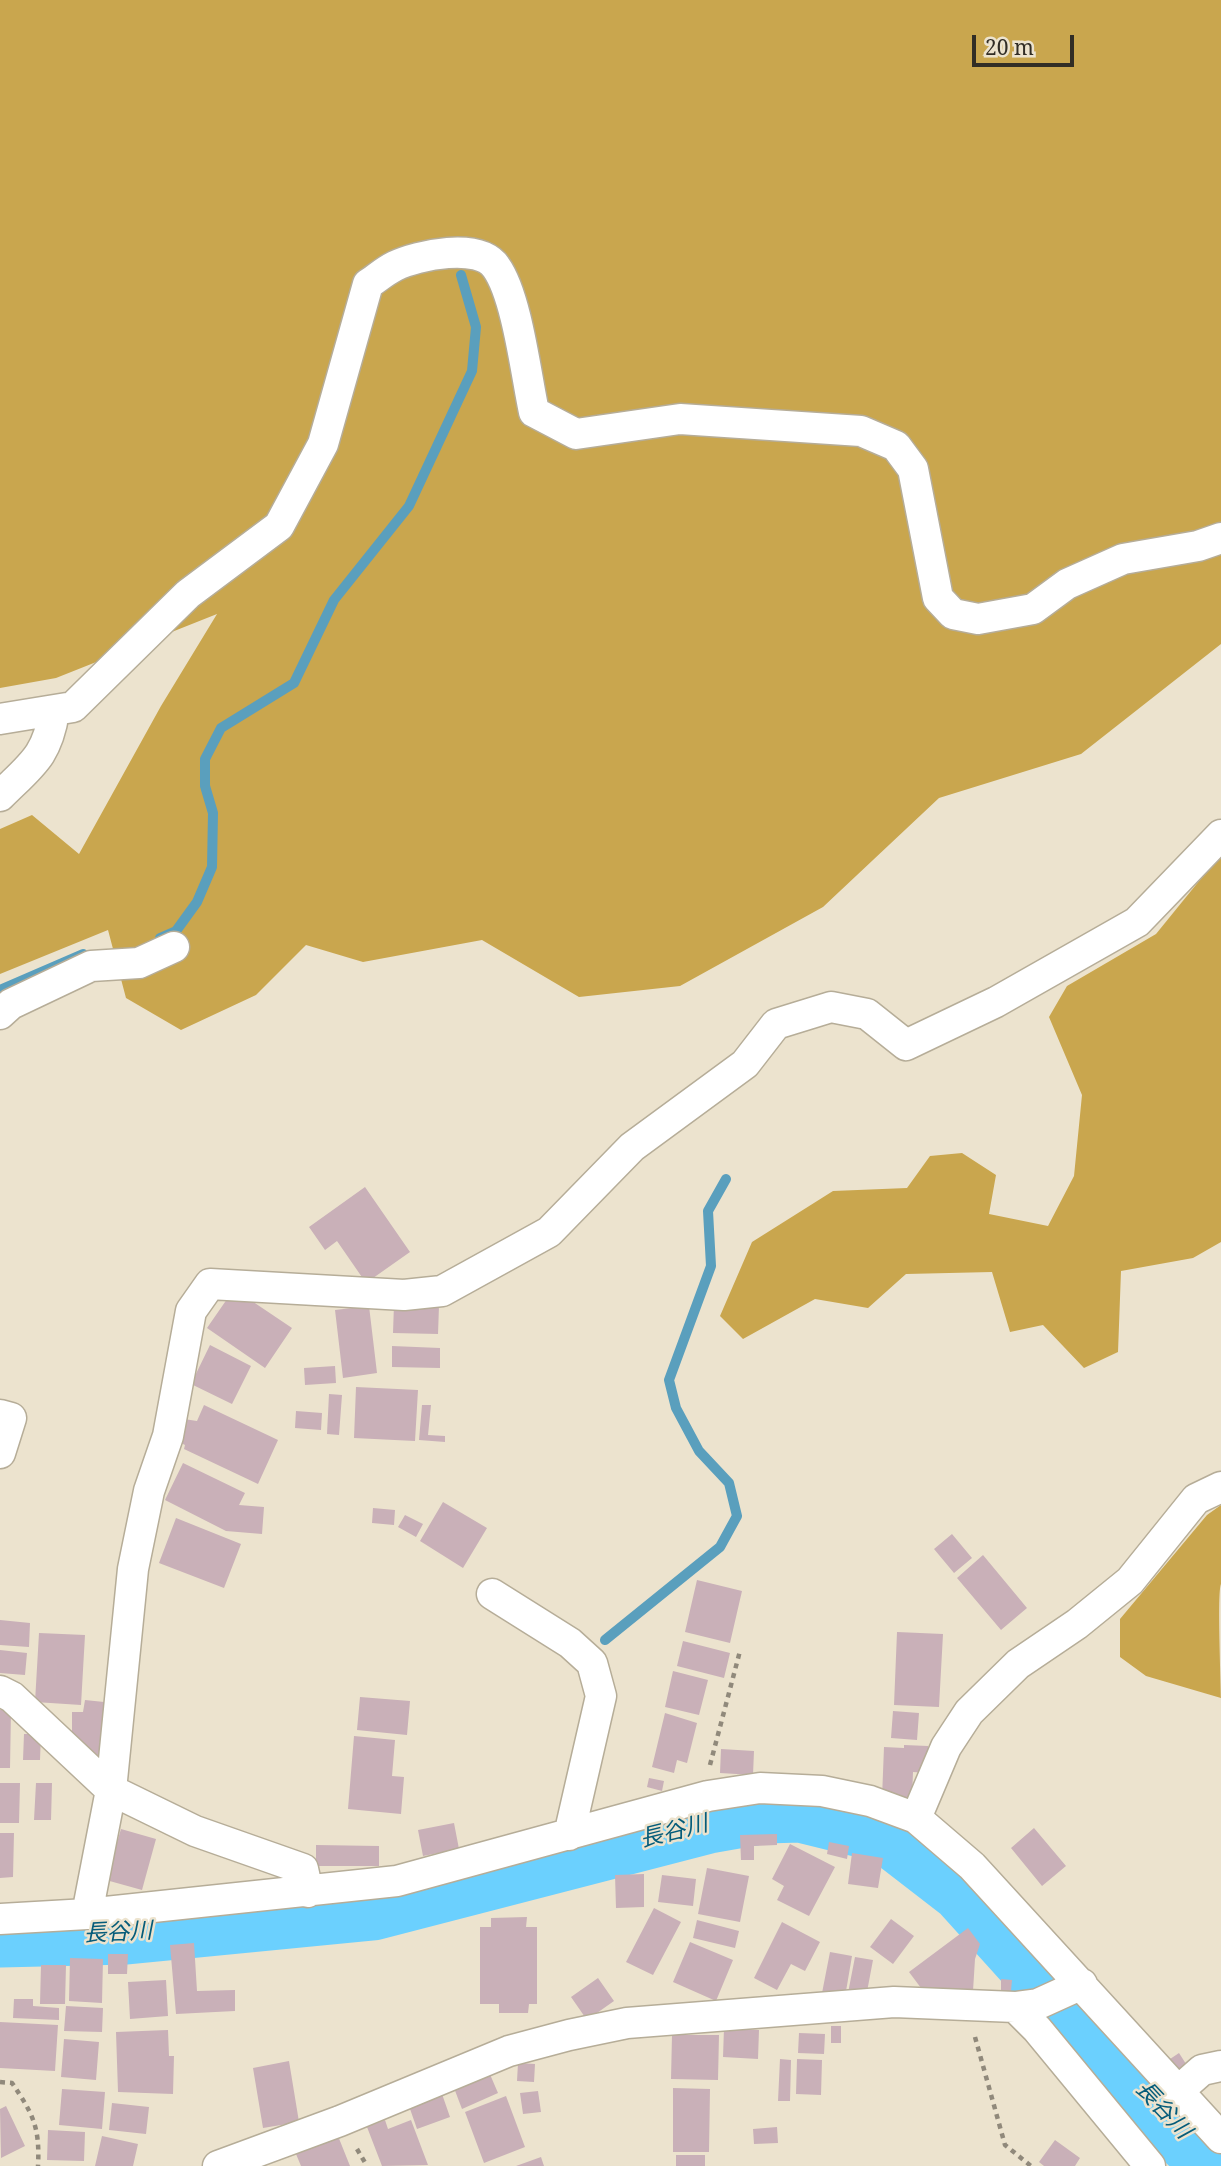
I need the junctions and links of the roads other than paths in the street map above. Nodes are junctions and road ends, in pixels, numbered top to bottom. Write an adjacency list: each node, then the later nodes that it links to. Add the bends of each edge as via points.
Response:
1 (1221, 538): 2 (street, via 1123,559 1067,584 1033,609 978,619 953,614 938,598 913,469 896,446 861,431 680,419 576,434 534,412 508,292 495,265 476,253 435,253 395,266 368,284 323,444 279,526 188,594 73,707)
2 (54, 712): 3 (street); 4 (street, via 50,740)
3 (0, 719)
4 (0, 796)
5 (1221, 835): 13 (street, via 1137,922 996,1002 906,1045 867,1014 831,1007 776,1024 745,1064 632,1147 549,1232 442,1291 404,1295 210,1283 191,1311 168,1436 149,1491 133,1569)
6 (174, 947): 7 (street, via 139,963 91,966 11,1004)
7 (0, 1014)
8 (0, 1415): 9 (street, via 11,1418)
9 (0, 1453)
10 (1221, 1486): 14 (street, via 1196,1499 1130,1581 1017,1664 969,1712 946,1747)
11 (492, 1594): 15 (street, via 570,1643 592,1663 601,1696)
12 (0, 1691): 13 (street, via 12,1697)
13 (111, 1790): 16 (street, via 195,1831 303,1869); 17 (street)
14 (916, 1818): 15 (street, via 870,1801 822,1791 760,1788 708,1796); 19 (street, via 972,1866)
15 (569, 1835): 16 (street, via 397,1881)
16 (308, 1892): 17 (street)
17 (87, 1914): 18 (street)
18 (0, 1919)
19 (1074, 1988): 20 (street); 22 (street)
20 (1027, 2005): 24 (street, via 894,2002 627,2023 580,2032 509,2051); 26 (street, via 1037,2029)
21 (1221, 2066): 22 (street, via 1202,2070)
22 (1177, 2092): 23 (street)
23 (1221, 2138)
24 (268, 2155): 25 (street)
25 (218, 2166)
26 (1150, 2166)

